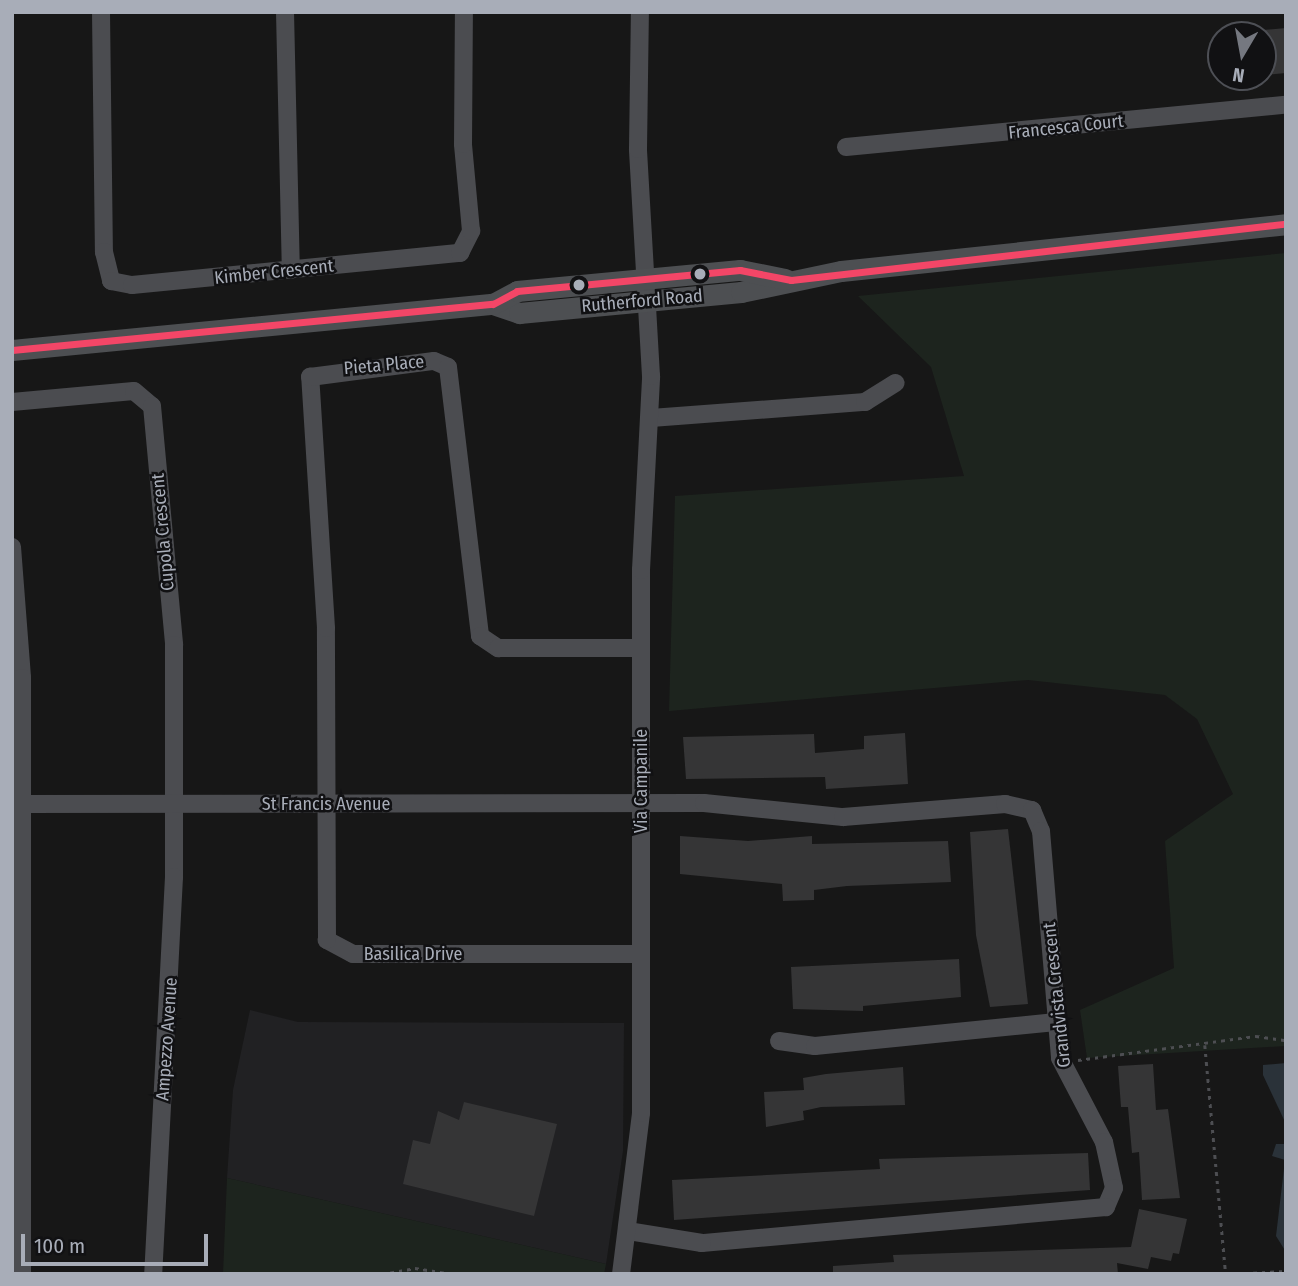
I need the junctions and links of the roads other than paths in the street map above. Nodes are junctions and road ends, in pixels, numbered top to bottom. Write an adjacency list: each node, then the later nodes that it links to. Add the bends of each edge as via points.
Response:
1 (102, 12): 8 (street, Kimber Crescent, via 101,215 111,281 144,285)
2 (285, 12): 8 (street)
3 (464, 12): 8 (street, Kimber Crescent, via 463,144 471,231 466,248 453,256)
4 (640, 12): 9 (street, Via Campanile, via 638,149)
5 (1286, 105): 6 (street, Francesca Court)
6 (846, 147)
7 (1286, 224): 9 (main road, Rutherford Road, via 791,280)
8 (291, 270)
9 (649, 289): 10 (main road, Rutherford Road, via 519,313 493,304); 13 (street, Via Campanile)
10 (12, 350)
11 (896, 383): 13 (street, via 865,402)
12 (12, 402): 17 (street, Cupola Crescent, via 134,391 152,406 174,645)
13 (651, 418): 15 (street, Via Campanile)
14 (12, 547): 16 (street, via 21,645)
15 (641, 648): 18 (street, Pieta Place, via 489,645 478,625 453,375 434,360 316,373 306,395 325,598); 19 (street, Via Campanile)
16 (17, 804): 17 (street, St Francis Avenue); 20 (street)
17 (174, 804): 18 (street, St Francis Avenue); 28 (street, Ampezzo Avenue, via 173,963)
18 (326, 804): 19 (street, St Francis Avenue); 21 (street, Basilica Drive, via 327,940 340,953)
19 (640, 804): 21 (street, Via Campanile); 22 (street, Grandvista Crescent, via 723,804 843,817 1005,804 1032,810 1041,831)
20 (17, 926): 24 (street)
21 (640, 954): 26 (street, Via Campanile, via 640,1150)
22 (1056, 1022): 23 (street, via 814,1046); 26 (street, Grandvista Crescent, via 1063,1071 1094,1120 1112,1168 1111,1198 1096,1213 702,1243)
23 (779, 1041)
24 (16, 1049): 25 (street)
25 (17, 1173): 27 (street)
26 (629, 1231): 29 (street, Via Campanile)
27 (22, 1274)
28 (153, 1274)
29 (621, 1274)

